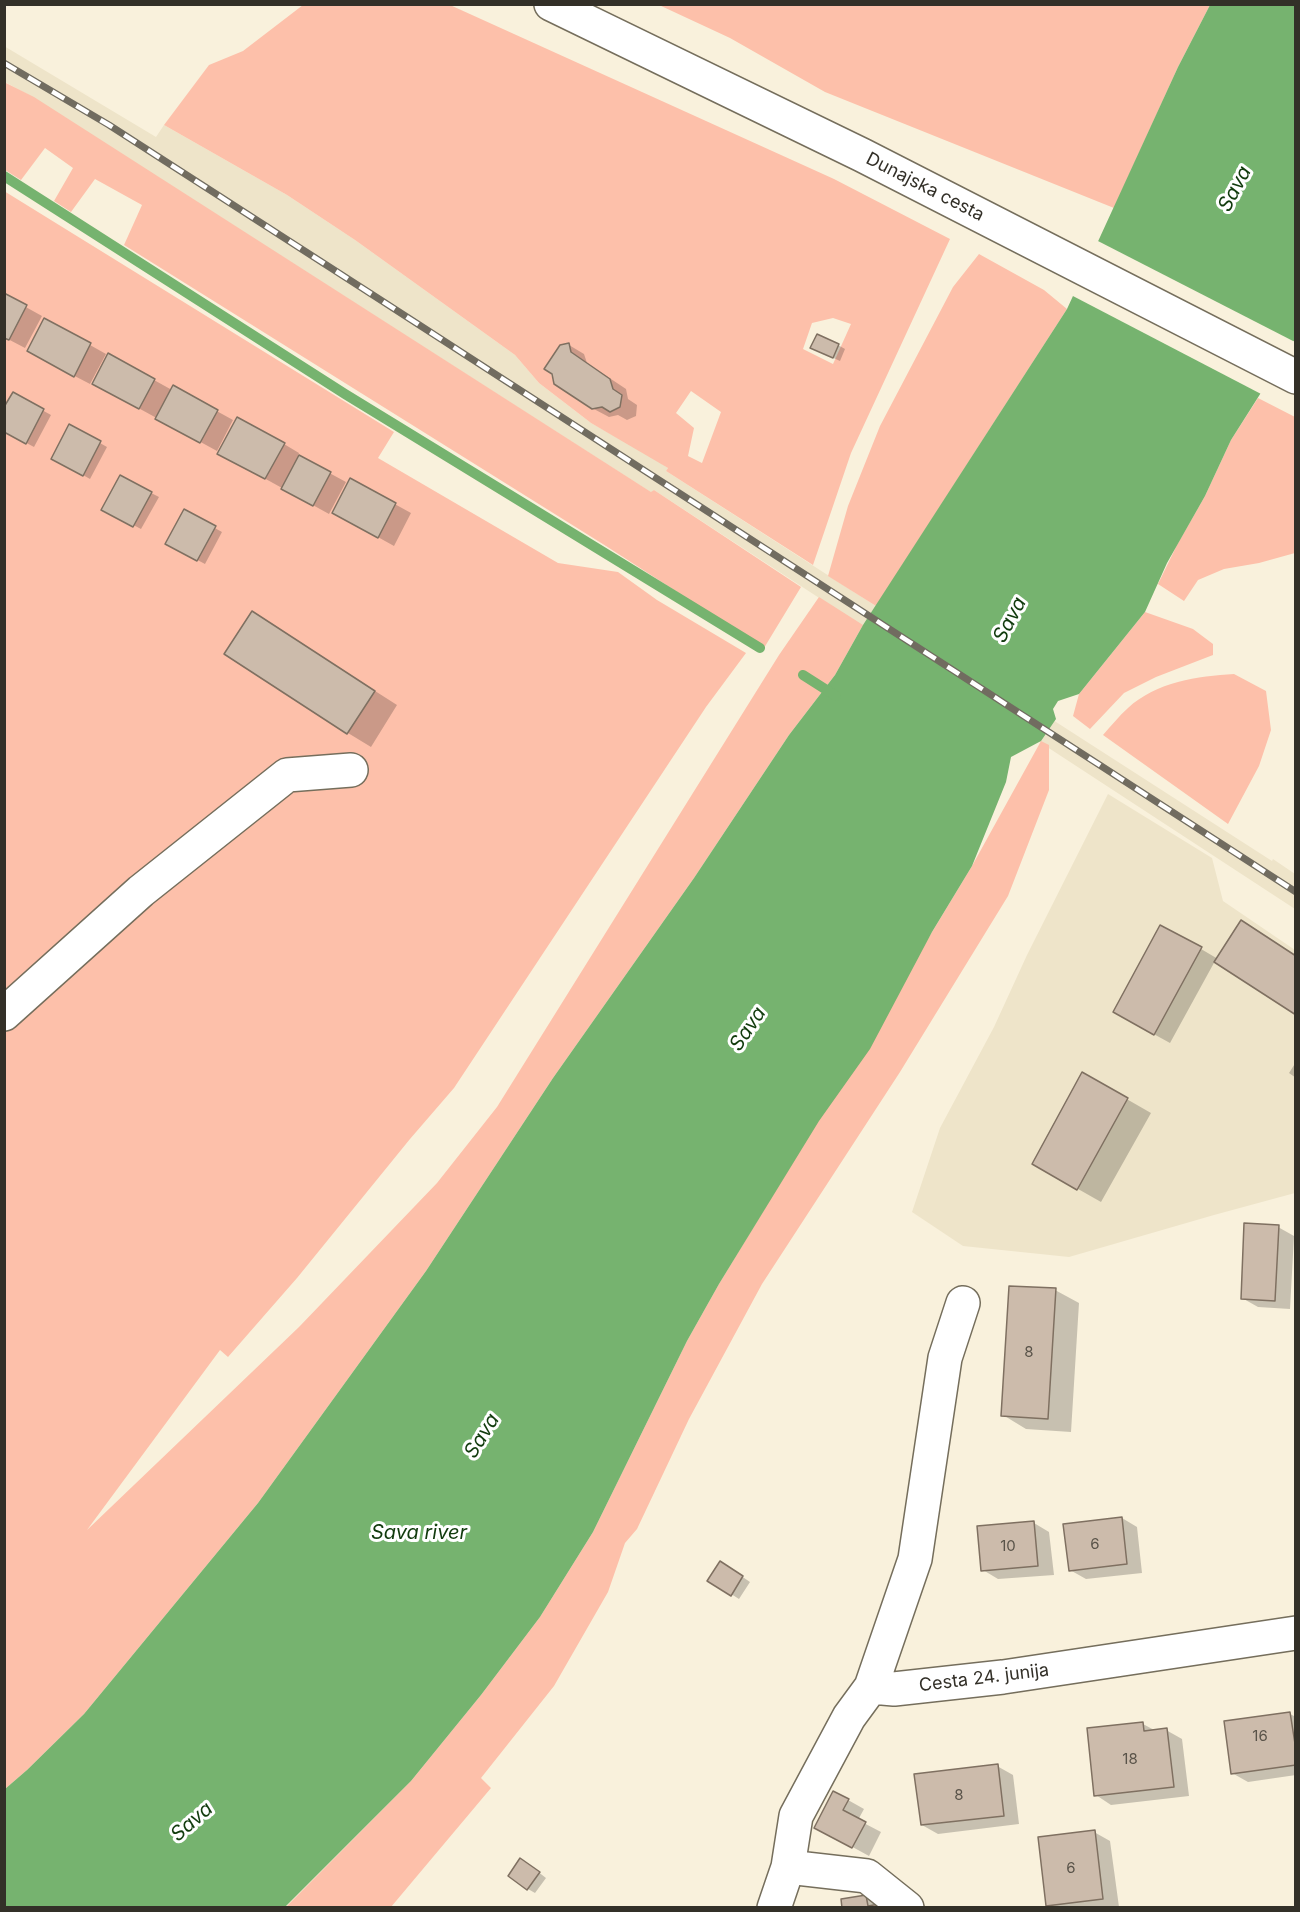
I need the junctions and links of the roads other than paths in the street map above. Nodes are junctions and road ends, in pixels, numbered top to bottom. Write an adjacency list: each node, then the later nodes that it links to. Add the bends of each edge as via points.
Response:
1 (551, 4): 2 (street, Dunajska cesta, via 862,155)
2 (1296, 377)
3 (351, 770): 4 (street, via 287,775 141,891)
4 (4, 1014)
5 (963, 1303): 7 (street, via 945,1358 915,1558)
6 (1296, 1633): 7 (street, Cesta 24. junija, via 1003,1677 894,1689)
7 (871, 1687): 8 (street, via 849,1717 796,1816)
8 (788, 1867): 9 (street); 10 (street, via 867,1876)
9 (774, 1908)
10 (907, 1908)

